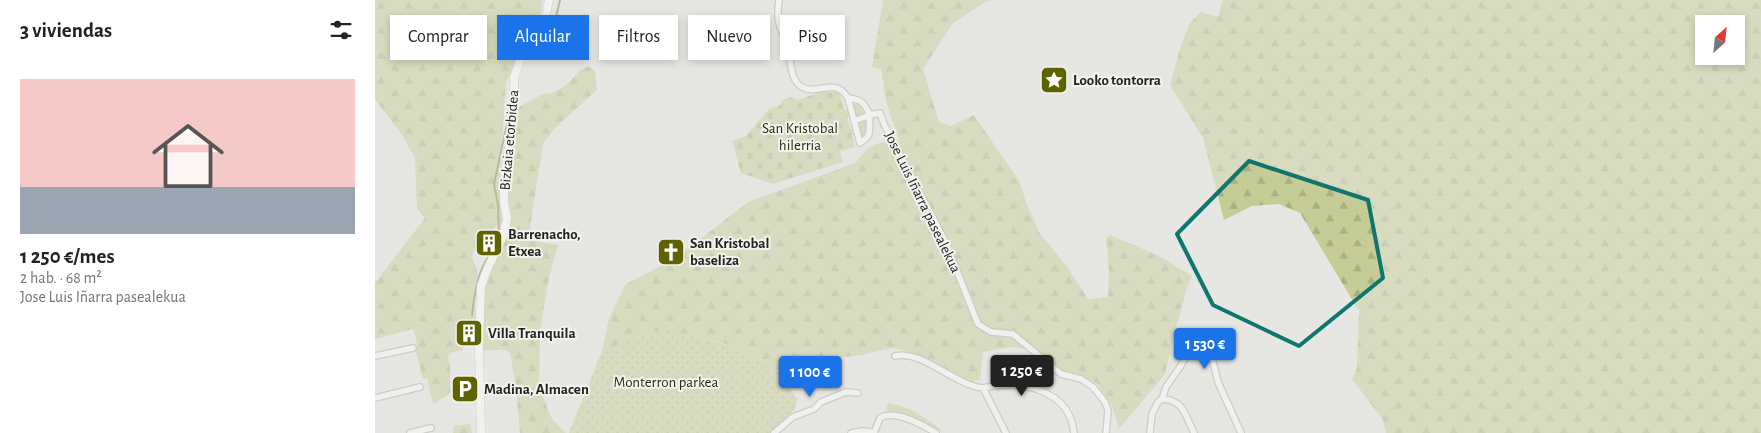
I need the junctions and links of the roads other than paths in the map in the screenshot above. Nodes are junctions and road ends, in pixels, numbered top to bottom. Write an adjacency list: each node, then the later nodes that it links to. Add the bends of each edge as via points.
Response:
1 (549, 0): 17 (street, Bizkaia etorbidea, via 544,24 520,61 514,77 514,110 504,183 507,219 481,286)
2 (779, 0): 3 (street, via 779,23 798,83 807,89 834,87)
3 (848, 98): 4 (street, Jose Luis Iñarra pasealekua, via 859,99); 5 (street, Jose Luis Iñarra pasealekua)
4 (870, 115): 5 (street); 5 (street, Jose Luis Iñarra pasealekua, via 870,132 860,143); 23 (street, Jose Luis Iñarra pasealekua, via 880,112 945,241 978,324 991,332 1013,334 1061,374 1081,379 1093,388 1108,410)
5 (854, 120)
6 (413, 348): 7 (street)
7 (375, 356)
8 (895, 356): 10 (street, via 908,356 966,384)
9 (421, 387): 12 (street)
10 (983, 388): 21 (street); 22 (street, via 1027,387 1052,395 1070,416)
11 (858, 394): 18 (street, via 846,392 821,402 814,409 793,417)
12 (375, 398)
13 (1161, 399): 24 (street, via 1153,414); 25 (street, via 1179,404); 26 (street, via 1192,347 1204,346 1213,359 1218,382)
14 (431, 428): 16 (street)
15 (874, 432): 19 (street, via 862,430); 20 (street, via 883,416 893,414)
16 (410, 433)
17 (481, 433)
18 (774, 433)
19 (851, 433)
20 (936, 433)
21 (1006, 433)
22 (1074, 433)
23 (1106, 433)
24 (1150, 433)
25 (1194, 433)
26 (1241, 433)

